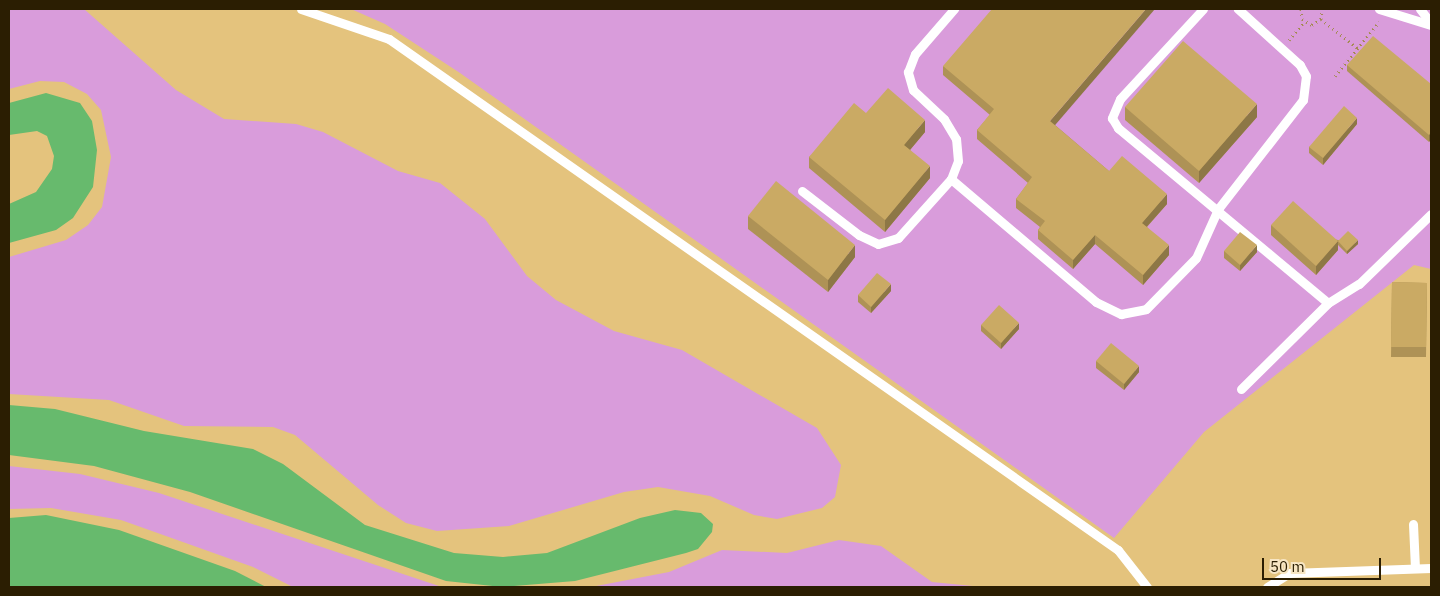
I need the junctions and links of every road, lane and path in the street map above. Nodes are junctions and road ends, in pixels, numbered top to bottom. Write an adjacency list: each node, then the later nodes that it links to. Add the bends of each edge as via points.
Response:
1 (301, 9): 26 (lane, via 389,39 1118,550)
2 (954, 9): 17 (lane, via 915,54 908,72 913,90 944,119 956,139 958,161)
3 (1203, 9): 19 (lane, via 1120,98 1112,118 1118,128)
4 (1238, 9): 13 (lane)
5 (1301, 9): 10 (path)
6 (1322, 9): 9 (path)
7 (1379, 9): 12 (lane)
8 (1420, 9): 12 (lane)
9 (1321, 19): 10 (path, via 1312,25); 14 (path)
10 (1304, 22): 13 (path)
11 (1379, 22): 14 (path)
12 (1431, 24)
13 (1282, 48): 19 (lane, via 1306,76 1303,100)
14 (1358, 49): 15 (path); 16 (path)
15 (1363, 53)
16 (1336, 76)
17 (951, 179): 18 (lane, via 898,238 878,244 859,236); 19 (lane, via 1096,302 1121,314 1146,309 1166,294 1196,258)
18 (802, 191)
19 (1218, 209): 21 (lane)
20 (1431, 214): 21 (lane, via 1359,284)
21 (1328, 303): 22 (lane)
22 (1242, 389)
23 (1413, 524): 24 (lane)
24 (1415, 568): 25 (lane); 27 (lane, via 1289,573)
25 (1431, 568)
26 (1147, 587)
27 (1267, 587)

